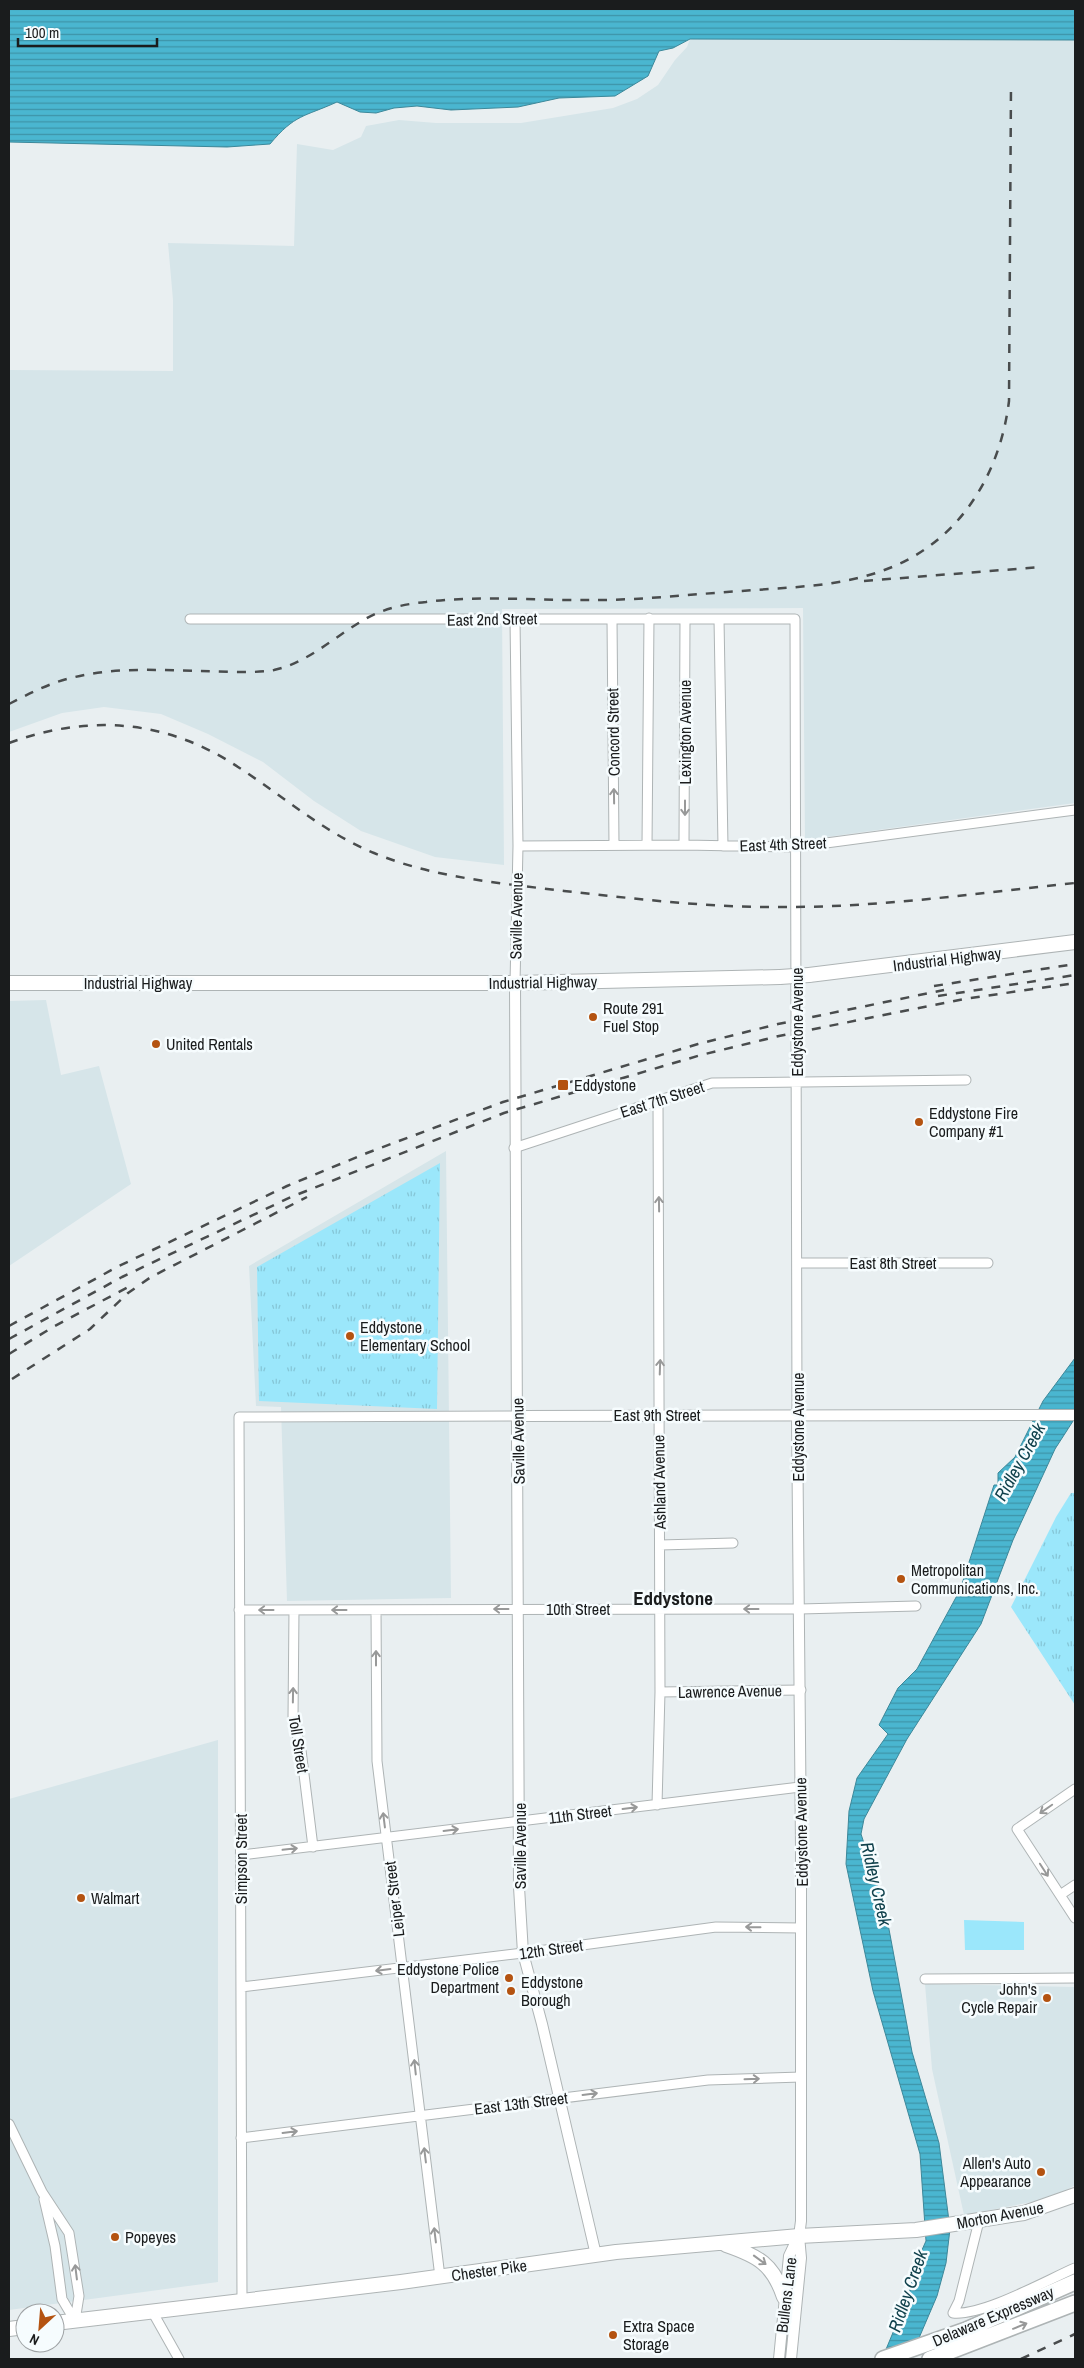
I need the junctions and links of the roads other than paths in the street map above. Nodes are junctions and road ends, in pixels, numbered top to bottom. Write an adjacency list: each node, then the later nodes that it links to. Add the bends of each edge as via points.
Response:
1 (649, 618): 5 (street, East 2nd Street); 6 (street, East 2nd Street); 10 (street)
2 (795, 618): 7 (street, East 2nd Street); 14 (street, Eddystone Avenue)
3 (190, 619): 4 (street, East 2nd Street)
4 (515, 619): 5 (street, East 2nd Street); 12 (street, Saville Avenue)
5 (612, 619): 9 (street, Concord Street, one-way to 5)
6 (685, 619): 7 (street, East 2nd Street); 11 (street, Lexington Avenue, one-way to 11)
7 (719, 619): 13 (street)
8 (1075, 810): 14 (street, East 4th Street)
9 (614, 845): 10 (street, East 4th Street); 12 (street, East 4th Street)
10 (647, 845): 11 (street, East 4th Street)
11 (684, 845): 13 (street, East 4th Street)
12 (518, 846): 17 (street, Saville Avenue)
13 (724, 846): 14 (street, East 4th Street)
14 (796, 847): 19 (street, Eddystone Avenue)
15 (1075, 942): 17 (main road, Industrial Highway, bridge, via 809,975)
16 (9, 983): 17 (main road, Industrial Highway)
17 (515, 983): 21 (street, Saville Avenue)
18 (966, 1080): 19 (street, East 7th Street)
19 (797, 1084): 20 (street, East 7th Street, via 712,1083); 22 (street, Eddystone Avenue)
20 (658, 1100): 21 (street, East 7th Street); 25 (street, Ashland Avenue, one-way to 20)
21 (514, 1148): 27 (street, Saville Avenue)
22 (798, 1263): 23 (street, East 8th Street); 24 (street, Eddystone Avenue)
23 (988, 1263)
24 (797, 1414): 25 (street, East 9th Street); 26 (street, East 9th Street); 34 (street, Eddystone Avenue)
25 (658, 1415): 27 (street, East 9th Street); 30 (street, Ashland Avenue)
26 (1075, 1415)
27 (518, 1416): 28 (street, East 9th Street); 33 (street, Saville Avenue)
28 (239, 1417): 35 (street, Simpson Street)
29 (734, 1543): 30 (street)
30 (660, 1545): 32 (street, Ashland Avenue)
31 (916, 1606): 34 (street, 10th Street)
32 (659, 1608): 33 (street, 10th Street); 34 (street, 10th Street, one-way to 32); 39 (street, Ashland Avenue)
33 (519, 1609): 37 (street, 10th Street, one-way to 37); 43 (street, Saville Avenue)
34 (800, 1609): 38 (street, Eddystone Avenue)
35 (239, 1610): 36 (street, 10th Street, one-way to 35); 46 (street, Simpson Street)
36 (294, 1610): 37 (street, 10th Street, one-way to 36); 45 (street, Toll Street, one-way to 36, via 301,1750 292,1718)
37 (376, 1610): 44 (street, Leiper Street, one-way to 37, via 377,1761)
38 (801, 1690): 39 (street, Lawrence Avenue); 40 (street, Eddystone Avenue)
39 (660, 1692): 42 (street, Ashland Avenue)
40 (800, 1786): 42 (street, 11th Street); 50 (street, Eddystone Avenue)
41 (1075, 1789): 48 (street, one-way to 48, via 1017,1829)
42 (657, 1804): 43 (street, 11th Street, one-way to 42)
43 (520, 1822): 44 (street, 11th Street, one-way to 43); 51 (street, Saville Avenue)
44 (387, 1838): 45 (street, 11th Street); 52 (street, Leiper Street)
45 (313, 1847): 46 (street, 11th Street, one-way to 45)
46 (241, 1855): 55 (street, Simpson Street)
47 (1075, 1885): 48 (street)
48 (1060, 1895): 49 (street)
49 (1075, 1918)
50 (802, 1928): 51 (street, 12th Street, one-way to 51, via 716,1927); 56 (street, Eddystone Avenue)
51 (523, 1953): 52 (street, 12th Street); 57 (street, Saville Avenue)
52 (402, 1968): 55 (street, 12th Street, one-way to 55); 58 (street, Leiper Street, one-way to 52)
53 (1075, 1978): 54 (street)
54 (925, 1979)
55 (241, 1986): 60 (street, Simpson Street)
56 (801, 2077): 57 (street, East 13th Street, one-way to 56, via 708,2080); 65 (street, Eddystone Avenue, via 801,2221)
57 (558, 2098): 58 (street, East 13th Street); 67 (street, Saville Avenue)
58 (420, 2115): 60 (street, East 13th Street, one-way to 58); 69 (street, Leiper Street, one-way to 58)
59 (9, 2124): 61 (street)
60 (242, 2138): 72 (street, Simpson Street)
61 (42, 2192): 75 (street, via 55,2246 62,2299); 75 (street, one-way to 61, via 79,2296 72,2243 64,2224)
62 (1075, 2195): 63 (main road, Morton Avenue, via 1035,2211)
63 (979, 2221): 64 (main road, Morton Avenue); 68 (street, via 959,2301 953,2313 964,2314 981,2309)
64 (923, 2230): 65 (main road, Chester Pike)
65 (798, 2236): 66 (main road, Chester Pike); 71 (street, Bullens Lane, via 789,2256); 79 (street, Bullens Lane, via 801,2258)
66 (718, 2243): 67 (main road, Chester Pike); 71 (main road, one-way to 71, via 751,2254 763,2262 776,2278)
67 (596, 2255): 69 (main road, Chester Pike)
68 (1075, 2268)
69 (440, 2277): 72 (main road, Chester Pike)
70 (1075, 2282): 80 (highway, Delaware Expressway, via 966,2330)
71 (784, 2297): 78 (street, Bullens Lane)
72 (242, 2301): 74 (main road, Chester Pike)
73 (1075, 2303): 81 (highway, Delaware Expressway, one-way to 73)
74 (152, 2311): 75 (main road, Chester Pike); 77 (street)
75 (75, 2321): 76 (main road, Chester Pike)
76 (65, 2322)
77 (179, 2359)
78 (779, 2359)
79 (791, 2359)
80 (883, 2359)
81 (930, 2359)

